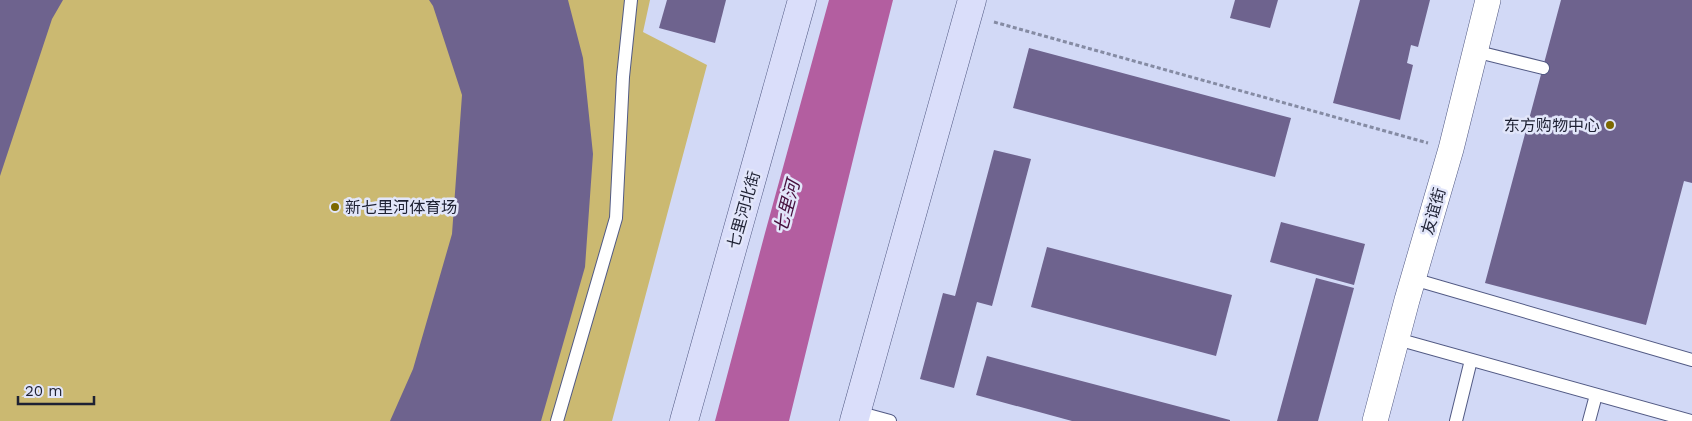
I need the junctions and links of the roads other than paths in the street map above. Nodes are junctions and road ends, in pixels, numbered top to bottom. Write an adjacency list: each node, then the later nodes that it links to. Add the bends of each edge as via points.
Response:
1 (631, 0): 13 (lane, via 623,77 616,218)
2 (802, 0): 14 (street, 七里河北街)
3 (1488, 0): 5 (street, 友谊街)
4 (970, 8): 12 (street)
5 (1474, 51): 6 (lane); 7 (street, 友谊街, via 1451,149)
6 (1543, 68)
7 (1413, 279): 8 (street, 友谊街); 10 (lane)
8 (1397, 340): 9 (lane); 16 (street, 友谊街)
9 (1470, 360): 11 (lane); 17 (lane)
10 (1692, 360)
11 (1596, 395): 18 (lane); 19 (lane)
12 (856, 416): 15 (lane)
13 (556, 421)
14 (684, 421)
15 (890, 421)
16 (1375, 421)
17 (1456, 421)
18 (1589, 421)
19 (1691, 421)

